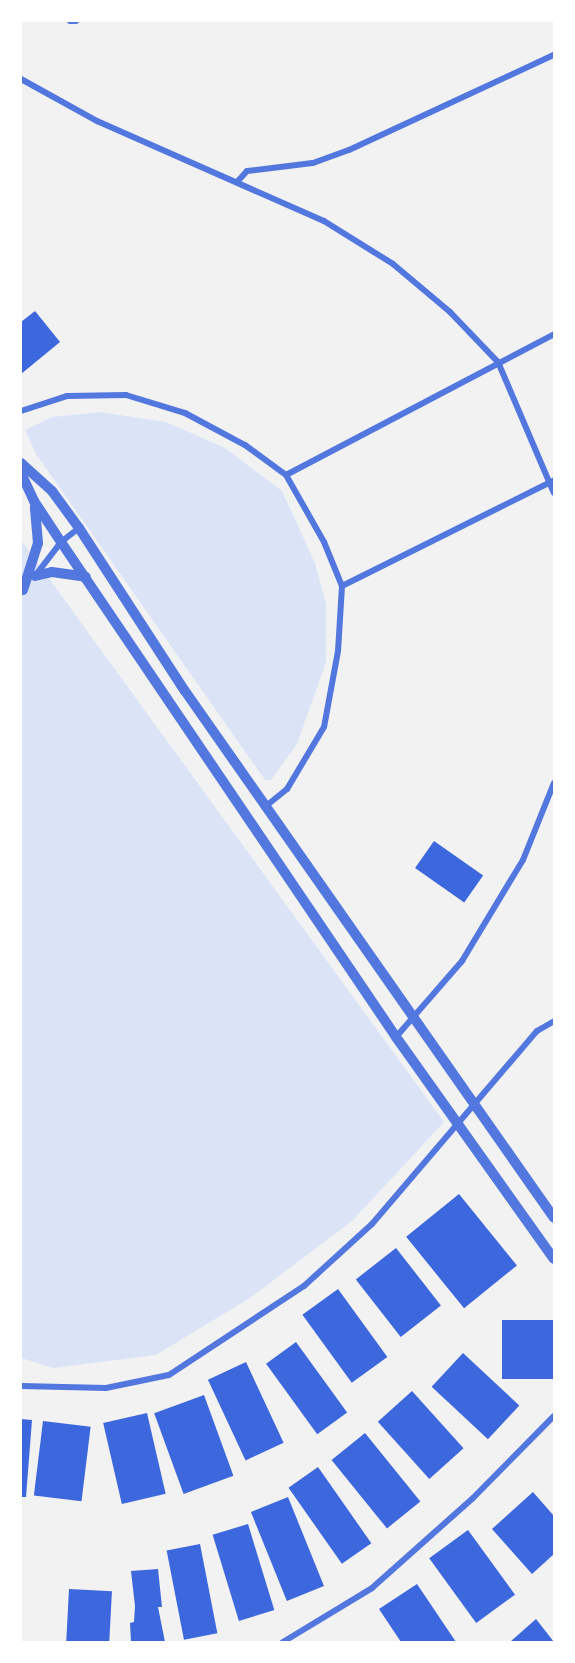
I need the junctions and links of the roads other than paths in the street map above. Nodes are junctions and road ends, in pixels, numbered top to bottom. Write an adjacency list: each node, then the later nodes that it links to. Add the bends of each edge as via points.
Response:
1 (554, 55): 3 (street, via 349,150 284,169 247,171)
2 (21, 79): 3 (street, via 97,121)
3 (238, 181): 5 (street, via 324,221 393,264 450,312)
4 (554, 334): 5 (street)
5 (498, 362): 9 (street); 10 (street)
6 (21, 411): 9 (street, via 67,396 126,395 185,413 245,445)
7 (21, 463): 13 (street, via 52,491)
8 (21, 473): 12 (street)
9 (286, 475): 17 (street, via 324,542)
10 (552, 481): 11 (street); 17 (street)
11 (554, 493)
12 (34, 501): 14 (street); 18 (street, via 38,543)
13 (78, 528): 14 (street); 20 (street)
14 (61, 542): 15 (street); 16 (street)
15 (35, 576): 16 (street, via 52,572); 18 (street)
16 (86, 577): 23 (street)
17 (342, 586): 20 (street, via 338,651 324,727 287,789)
18 (22, 591)
19 (554, 783): 21 (street, via 517,870 462,962)
20 (266, 806): 21 (street)
21 (414, 1019): 23 (street); 24 (street)
22 (554, 1021): 24 (street, via 537,1031)
23 (396, 1037): 25 (street)
24 (472, 1103): 25 (street); 26 (street)
25 (459, 1127): 27 (street); 28 (street, via 372,1224 304,1286 170,1375 106,1388)
26 (554, 1218)
27 (554, 1259)
28 (21, 1386)
29 (554, 1416): 30 (street, via 472,1498 372,1588)
30 (283, 1642)

